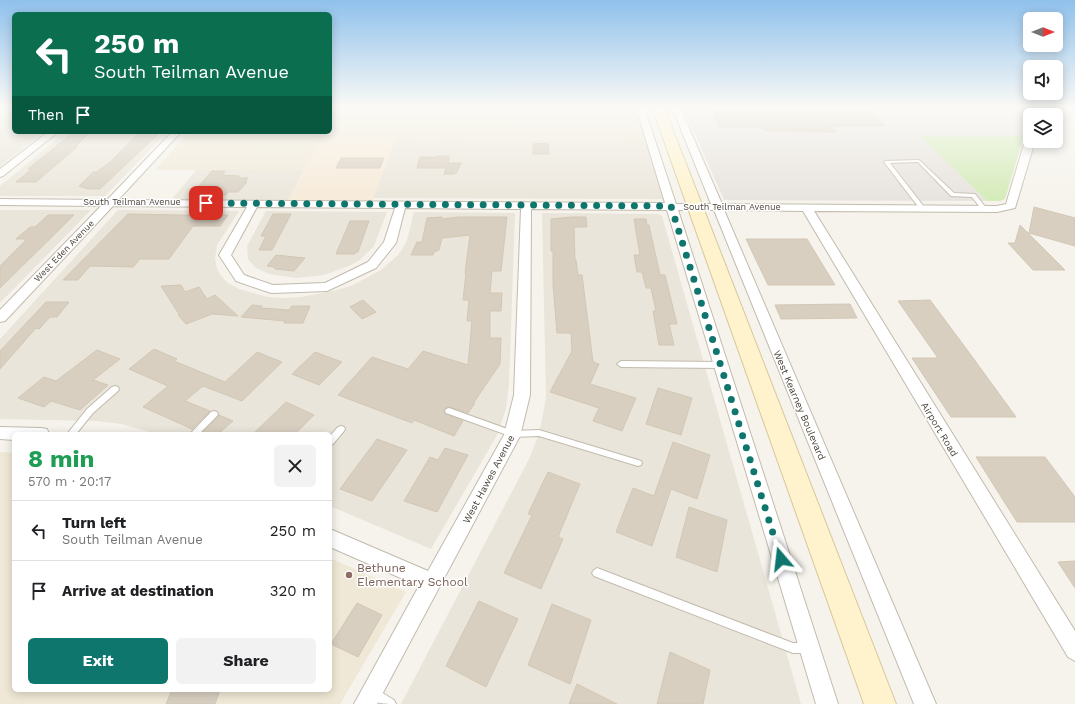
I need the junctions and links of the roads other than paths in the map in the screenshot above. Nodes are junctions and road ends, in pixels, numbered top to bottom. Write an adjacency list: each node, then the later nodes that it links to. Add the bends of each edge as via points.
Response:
1 (44, 140): 7 (street)
2 (170, 140): 9 (street, West Eden Avenue)
3 (650, 140): 13 (street)
4 (670, 140): 14 (main road)
5 (690, 140): 15 (street, West Kearney Boulevard)
6 (1028, 148): 18 (street, South Teilman Avenue, via 1012,204 1008,208)
7 (0, 174)
8 (0, 202): 9 (street, South Teilman Avenue)
9 (111, 202): 10 (street, South Teilman Avenue); 19 (street, West Eden Avenue)
10 (254, 203): 11 (street, South Teilman Avenue); 11 (street, via 225,255 240,278 272,290 327,287 372,265 390,243)
11 (401, 204): 12 (street, South Teilman Avenue)
12 (526, 205): 13 (street, South Teilman Avenue); 30 (street, West Hawes Avenue, via 522,395)
13 (671, 206): 14 (street, South Teilman Avenue); 21 (street)
14 (695, 207): 15 (street, South Teilman Avenue); 41 (main road)
15 (718, 207): 16 (street, South Teilman Avenue); 42 (street, West Kearney Boulevard)
16 (806, 208): 17 (street, South Teilman Avenue); 37 (street, Airport Road)
17 (922, 208): 18 (street, South Teilman Avenue); 18 (lane, via 886,162 919,161 953,195 973,195)
18 (984, 209)
19 (0, 318)
20 (621, 364): 21 (lane)
21 (721, 365): 36 (street)
22 (115, 389): 26 (lane, via 90,411)
23 (449, 411): 30 (lane)
24 (214, 414): 27 (lane)
25 (341, 428): 31 (lane)
26 (73, 432)
27 (196, 432)
28 (0, 433): 29 (street)
29 (12, 433)
30 (513, 434): 32 (lane, via 539,433); 35 (street, West Hawes Avenue)
31 (332, 439)
32 (638, 463)
33 (332, 539): 35 (street)
34 (597, 573): 36 (lane, via 793,648)
35 (431, 582): 38 (street, West Hawes Avenue)
36 (809, 648): 40 (street)
37 (1075, 650)
38 (368, 698): 39 (lane)
39 (390, 704)
40 (827, 704)
41 (880, 704)
42 (924, 704)

